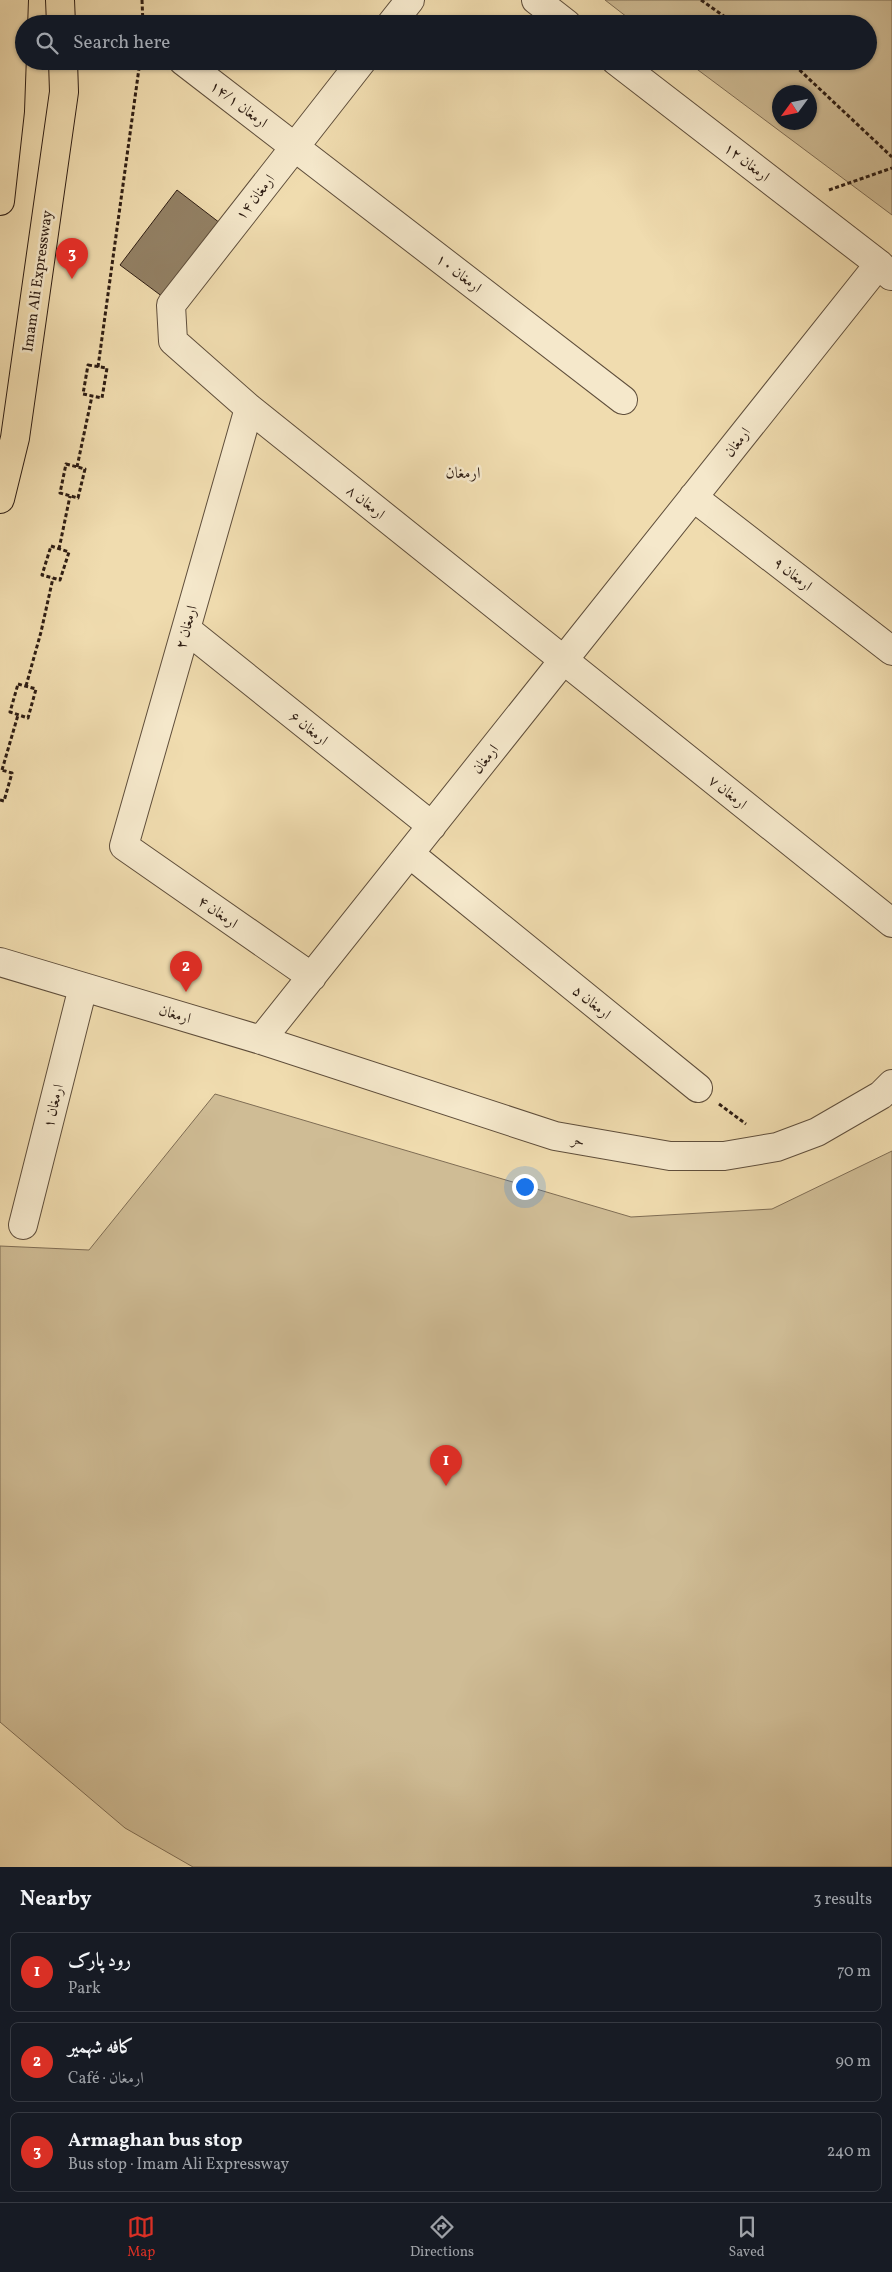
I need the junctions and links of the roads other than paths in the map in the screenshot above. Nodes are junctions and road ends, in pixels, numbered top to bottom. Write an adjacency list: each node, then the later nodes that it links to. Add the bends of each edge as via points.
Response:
1 (14, 0): 13 (highway, via 10,110)
2 (60, 0): 5 (highway)
3 (410, 0): 6 (street)
4 (536, 0): 7 (street)
5 (61, 15)
6 (398, 15)
7 (555, 15)
8 (63, 70): 19 (highway, Imam Ali Expressway, via 64,92 15,438)
9 (195, 70): 12 (street, ارمغان ۱۴/۱)
10 (355, 70): 12 (street, ارمغان ۱۴)
11 (628, 70): 14 (street, ارمغان ۱۲)
12 (295, 146): 15 (street, ارمغان ۱۴, via 171,305); 16 (street, ارمغان ۱۰)
13 (0, 201)
14 (885, 270): 18 (street, ارمغان)
15 (172, 340): 17 (street, ارمغان ۸)
16 (623, 400)
17 (249, 408): 20 (street, ارمغان ۲); 22 (street, ارمغان ۸)
18 (693, 497): 21 (street, ارمغان ۹); 22 (street, ارمغان)
19 (0, 500)
20 (186, 630): 23 (street, ارمغان ۶); 24 (street, ارمغان ۲)
21 (892, 651)
22 (563, 661): 23 (street, ارمغان); 26 (street, ارمغان ۷)
23 (432, 826): 25 (street, ارمغان)
24 (124, 846): 28 (street, ارمغان ۴)
25 (410, 854): 28 (street, ارمغان); 32 (street, ارمغان ۵)
26 (892, 923)
27 (0, 962): 29 (street, ارمغان)
28 (312, 977): 30 (street, ارمغان)
29 (83, 987): 30 (street, ارمغان); 33 (street, ارمغان ۱)
30 (261, 1040): 31 (street, حر, via 555,1136 670,1156 724,1156 777,1146 817,1132 880,1095)
31 (892, 1084)
32 (698, 1088)
33 (23, 1225)

